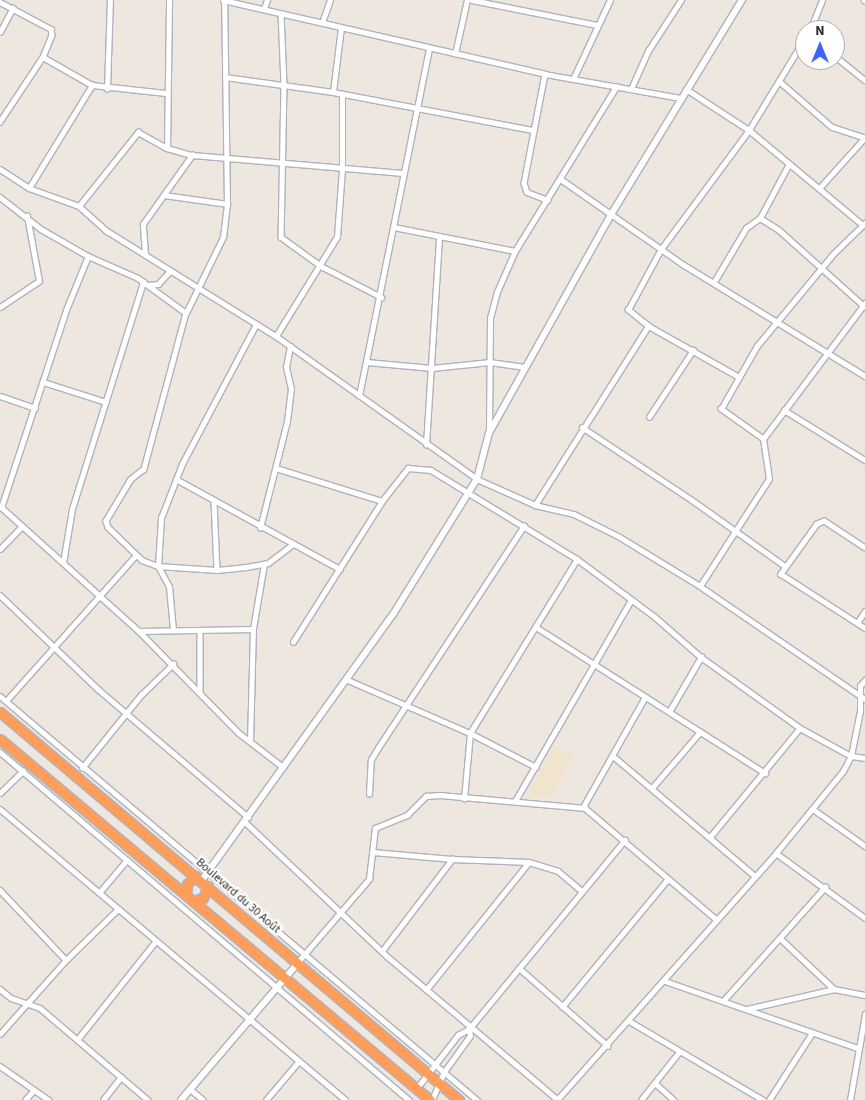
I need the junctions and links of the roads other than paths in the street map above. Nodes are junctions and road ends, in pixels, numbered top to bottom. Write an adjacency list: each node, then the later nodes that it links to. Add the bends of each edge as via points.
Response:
1 (110, 0): 35 (street)
2 (169, 0): 39 (street)
3 (223, 0): 12 (street); 28 (street)
4 (267, 0): 15 (street)
5 (330, 0): 18 (street)
6 (468, 0): 23 (street)
7 (472, 0): 19 (street)
8 (610, 0): 19 (street)
9 (681, 0): 36 (street, via 648,51)
10 (742, 0): 37 (street)
11 (822, 0): 17 (street)
12 (235, 1): 15 (street)
13 (0, 2): 14 (street)
14 (13, 8): 21 (street); 25 (street, via 51,29 52,35)
15 (264, 8): 16 (street)
16 (281, 13): 18 (street); 32 (street)
17 (814, 20)
18 (322, 23): 20 (street)
19 (597, 25): 29 (street)
20 (341, 28): 22 (street); 38 (street)
21 (0, 32)
22 (430, 49): 23 (street); 42 (street)
23 (455, 54): 27 (street)
24 (795, 54): 30 (street)
25 (43, 57): 33 (street); 43 (street)
26 (845, 64): 31 (street)
27 (545, 74): 29 (street); 44 (street)
28 (224, 77): 32 (street); 48 (street)
29 (572, 79): 34 (street)
30 (779, 80): 45 (street); 55 (street, via 832,127 865,138)
31 (865, 80)
32 (284, 84): 38 (street); 49 (street)
33 (92, 85): 35 (street); 56 (street)
34 (616, 87): 36 (street); 54 (street)
35 (107, 89): 39 (street)
36 (631, 89): 41 (street)
37 (686, 89): 41 (street); 45 (street)
38 (333, 92): 40 (street)
39 (166, 93): 46 (street)
40 (342, 94): 42 (street); 52 (street)
41 (681, 98): 62 (street)
42 (417, 107): 44 (street); 53 (street)
43 (0, 122)
44 (533, 130): 59 (street, via 524,188 533,196)
45 (748, 130): 50 (street); 68 (street)
46 (167, 148): 47 (street); 61 (street, via 136,132)
47 (192, 155): 48 (street); 57 (street)
48 (226, 156): 49 (street); 60 (street)
49 (283, 163): 52 (street); 72 (street, via 281,237)
50 (789, 164): 55 (street); 64 (street)
51 (0, 169): 56 (street)
52 (342, 169): 53 (street); 72 (street, via 338,232)
53 (403, 173): 66 (street)
54 (562, 180): 59 (street); 62 (street)
55 (821, 187): 65 (street)
56 (29, 188): 61 (street)
57 (164, 195): 60 (street); 70 (street, via 143,224)
58 (0, 197): 63 (street)
59 (548, 200): 69 (street)
60 (226, 204): 77 (street, via 223,237)
61 (79, 206): 70 (street, via 107,232)
62 (612, 213): 68 (street); 91 (street)
63 (26, 216): 71 (street, via 41,229); 80 (street, via 39,280)
64 (760, 218): 73 (street); 75 (street, via 746,228)
65 (864, 223): 73 (street)
66 (394, 227): 67 (street); 78 (street)
67 (439, 236): 69 (street); 92 (street)
68 (661, 249): 75 (street); 84 (street, via 628,310)
69 (515, 251): 90 (street, via 491,311)
70 (145, 255): 74 (street)
71 (88, 256): 76 (street); 95 (street)
72 (321, 266): 78 (street); 85 (street)
73 (822, 268): 79 (street); 82 (street)
74 (170, 271): 76 (street, via 158,284); 77 (street)
75 (714, 282): 82 (street)
76 (145, 284): 81 (street); 98 (street)
77 (196, 288): 81 (street); 83 (street)
78 (381, 297): 89 (street)
79 (864, 305): 88 (street)
80 (0, 307)
81 (186, 313): 122 (street, via 144,468 130,479 106,521)
82 (777, 321): 88 (street); 94 (street)
83 (256, 324): 85 (street); 109 (street)
84 (648, 326): 87 (street); 102 (street)
85 (276, 336): 86 (street)
86 (290, 346): 97 (street); 107 (street, via 286,372 291,393)
87 (693, 350): 94 (street); 101 (street)
88 (826, 351): 93 (street); 100 (street)
89 (367, 362): 92 (street); 97 (street)
90 (490, 362): 91 (street); 92 (street); 103 (street)
91 (526, 367): 103 (street)
92 (432, 368): 105 (street)
93 (865, 376)
94 (738, 377): 104 (street, via 721,409)
95 (43, 382): 98 (street); 99 (street)
96 (0, 396): 99 (street)
97 (359, 396): 105 (street)
98 (106, 402): 124 (street, via 72,509)
99 (35, 408): 114 (street)
100 (784, 410): 104 (street); 106 (street)
101 (650, 417)
102 (582, 427): 113 (street); 118 (street)
103 (488, 433): 108 (street)
104 (764, 439): 118 (street, via 769,479)
105 (426, 445): 108 (street)
106 (865, 460)
107 (276, 468): 111 (street); 117 (street)
108 (477, 479): 110 (street); 113 (street)
109 (176, 480): 112 (street); 126 (street, via 162,518)
110 (468, 492): 111 (street, via 438,472 411,467); 115 (street); 147 (street, via 392,616)
111 (382, 500): 128 (street)
112 (214, 502): 117 (street); 129 (street)
113 (535, 505): 130 (street, via 574,514 597,525)
114 (1, 507): 116 (street)
115 (524, 526): 123 (street); 154 (street)
116 (21, 527): 121 (street); 124 (street)
117 (260, 528): 119 (street)
118 (737, 531): 127 (street); 130 (street)
119 (293, 544): 125 (street); 128 (street)
120 (865, 548): 127 (street, via 824,521 816,524)
121 (0, 549)
122 (136, 555): 126 (street); 132 (street)
123 (577, 558): 133 (street); 136 (street)
124 (63, 563): 132 (street)
125 (264, 564): 129 (street); 139 (street)
126 (158, 566): 129 (street); 138 (street, via 169,587)
127 (785, 566): 135 (street, via 781,574)
128 (340, 569): 142 (street)
129 (217, 570)
130 (700, 586): 152 (street)
131 (0, 595): 143 (street)
132 (97, 596): 140 (street); 143 (street)
133 (631, 600): 144 (street); 146 (street)
134 (865, 611): 135 (street)
135 (857, 623): 137 (street)
136 (536, 628): 146 (street); 160 (street)
137 (865, 628)
138 (172, 630): 140 (street); 141 (street)
139 (253, 630): 141 (street); 162 (street)
140 (139, 631): 145 (street)
141 (200, 631): 149 (street)
142 (293, 642)
143 (55, 647): 153 (street); 157 (street)
144 (701, 657): 156 (street); 158 (street)
145 (173, 664): 149 (street); 157 (street)
146 (595, 665): 151 (street); 169 (street)
147 (348, 680): 154 (street); 168 (street)
148 (865, 680): 152 (street, via 860,686)
149 (200, 693): 162 (street)
150 (0, 696): 153 (street)
151 (645, 697): 156 (street); 165 (street)
152 (863, 698): 166 (street)
153 (6, 701): 170 (street)
154 (405, 704): 160 (street); 175 (street, via 371,760)
155 (0, 712): 191 (highway, Boulevard du 30 Août)
156 (669, 712): 159 (street)
157 (126, 714): 170 (street); 181 (street)
158 (800, 728): 166 (street); 172 (street)
159 (700, 732): 172 (street); 173 (street)
160 (470, 733): 169 (street); 176 (street)
161 (0, 739): 197 (highway)
162 (250, 742): 168 (street)
163 (0, 752): 171 (street)
164 (865, 752): 166 (street)
165 (613, 756): 173 (street); 178 (street)
166 (854, 756): 167 (street); 180 (street)
167 (865, 758)
168 (283, 767): 181 (street)
169 (536, 767): 177 (street)
170 (82, 768): 191 (street)
171 (23, 771): 174 (street); 187 (street)
172 (765, 773): 182 (street)
173 (652, 788): 182 (street)
174 (0, 794)
175 (369, 794)
176 (464, 799): 177 (street); 185 (street, via 440,795 421,798 407,815 375,828)
177 (515, 801): 178 (street)
178 (583, 808): 183 (street)
179 (0, 809): 196 (street)
180 (813, 809): 184 (street); 186 (street)
181 (246, 819): 191 (street); 200 (street)
182 (710, 837): 190 (street)
183 (626, 840): 192 (street); 195 (street)
184 (865, 846)
185 (373, 852): 188 (street); 200 (street, via 369,879)
186 (776, 853): 190 (street); 193 (street)
187 (127, 860): 196 (street); 212 (street)
188 (452, 860): 189 (street); 205 (street)
189 (529, 862): 195 (street, via 558,872); 215 (street)
190 (755, 876): 202 (street)
191 (203, 879): 197 (highway, via 187,884); 198 (highway, via 203,898); 206 (street); 208 (highway, Boulevard du 30 Août)
192 (668, 880): 202 (street); 219 (street)
193 (825, 887): 201 (street); 203 (street)
194 (0, 890): 207 (street)
195 (582, 891): 209 (street)
196 (99, 892): 199 (street)
197 (186, 895): 198 (highway)
198 (193, 901): 210 (highway)
199 (118, 909): 204 (street); 207 (street)
200 (342, 912): 205 (street); 206 (street)
201 (865, 918)
202 (717, 920): 211 (street)
203 (781, 939): 214 (street); 217 (street)
204 (155, 942): 222 (street); 227 (street)
205 (382, 951): 215 (street)
206 (305, 956): 208 (street); 232 (street)
207 (66, 960): 218 (street)
208 (297, 964): 210 (street); 235 (highway, Boulevard du 30 Août)
209 (519, 968): 219 (street); 224 (street)
210 (283, 978): 212 (street); 239 (highway)
211 (665, 981): 217 (street); 223 (street)
212 (276, 986): 222 (street); 250 (street)
213 (0, 989): 218 (street, via 11,998)
214 (834, 989): 216 (street); 220 (street)
215 (426, 990): 224 (street)
216 (865, 995)
217 (724, 1000): 220 (street)
218 (26, 1002): 226 (street); 227 (street, via 40,1008)
219 (562, 1007): 228 (street)
220 (745, 1009): 225 (street)
221 (865, 1014): 229 (street)
222 (250, 1020): 231 (street); 240 (street)
223 (630, 1020): 228 (street); 230 (street)
224 (470, 1029): 232 (street, via 458,1035); 234 (street, via 470,1036); 254 (street)
225 (812, 1033): 229 (street); 258 (street)
226 (0, 1034)
227 (77, 1040): 236 (street)
228 (608, 1046): 254 (street)
229 (858, 1048): 259 (street)
230 (679, 1052): 237 (street); 257 (street)
231 (299, 1061): 248 (street); 249 (street)
232 (435, 1065): 234 (street); 235 (street)
233 (0, 1066): 241 (street)
234 (444, 1072): 238 (street); 253 (street)
235 (428, 1074): 238 (highway, Boulevard du 30 Août); 239 (street)
236 (121, 1077): 244 (street); 245 (street)
237 (655, 1083): 255 (street); 256 (street)
238 (441, 1084): 251 (street); 252 (highway, Boulevard du 30 Août)
239 (417, 1088): 251 (highway)
240 (190, 1089): 246 (street); 247 (street)
241 (34, 1090): 242 (street); 243 (street)
242 (25, 1100)
243 (49, 1100)
244 (103, 1100)
245 (148, 1100)
246 (181, 1100)
247 (203, 1100)
248 (266, 1100)
249 (345, 1100)
250 (409, 1100)
251 (431, 1100)
252 (459, 1100)
253 (477, 1100)
254 (558, 1100)
255 (641, 1100)
256 (674, 1100)
257 (764, 1100)
258 (768, 1100)
259 (850, 1100)

